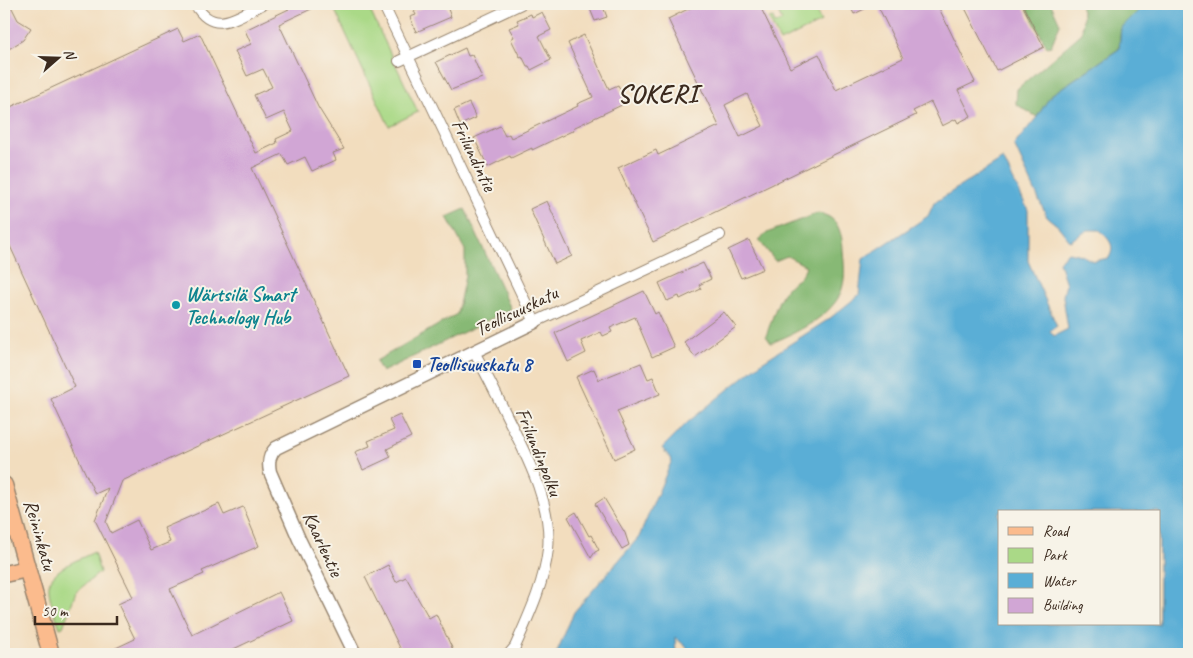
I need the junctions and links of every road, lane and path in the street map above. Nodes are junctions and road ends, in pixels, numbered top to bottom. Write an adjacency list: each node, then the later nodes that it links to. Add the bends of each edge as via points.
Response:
1 (195, 4): 2 (street, via 210,21 218,23)
2 (263, 4)
3 (383, 4): 5 (street, Frilundintie)
4 (521, 4): 5 (street)
5 (403, 59): 7 (street, Frilundintie)
6 (720, 235): 7 (street, Teollisuuskatu)
7 (535, 322): 8 (street, Teollisuuskatu)
8 (474, 352): 9 (street, Teollisuuskatu); 15 (street, Frilundinpolku, via 531,467 547,523 548,549 539,590 516,647)
9 (276, 448): 14 (street, Kaarlentie, via 271,453 270,472)
10 (4, 485): 11 (main road, Reininkatu)
11 (27, 568): 12 (main road); 13 (main road, Reininkatu)
12 (4, 574)
13 (50, 654)
14 (355, 654)
15 (509, 654)

